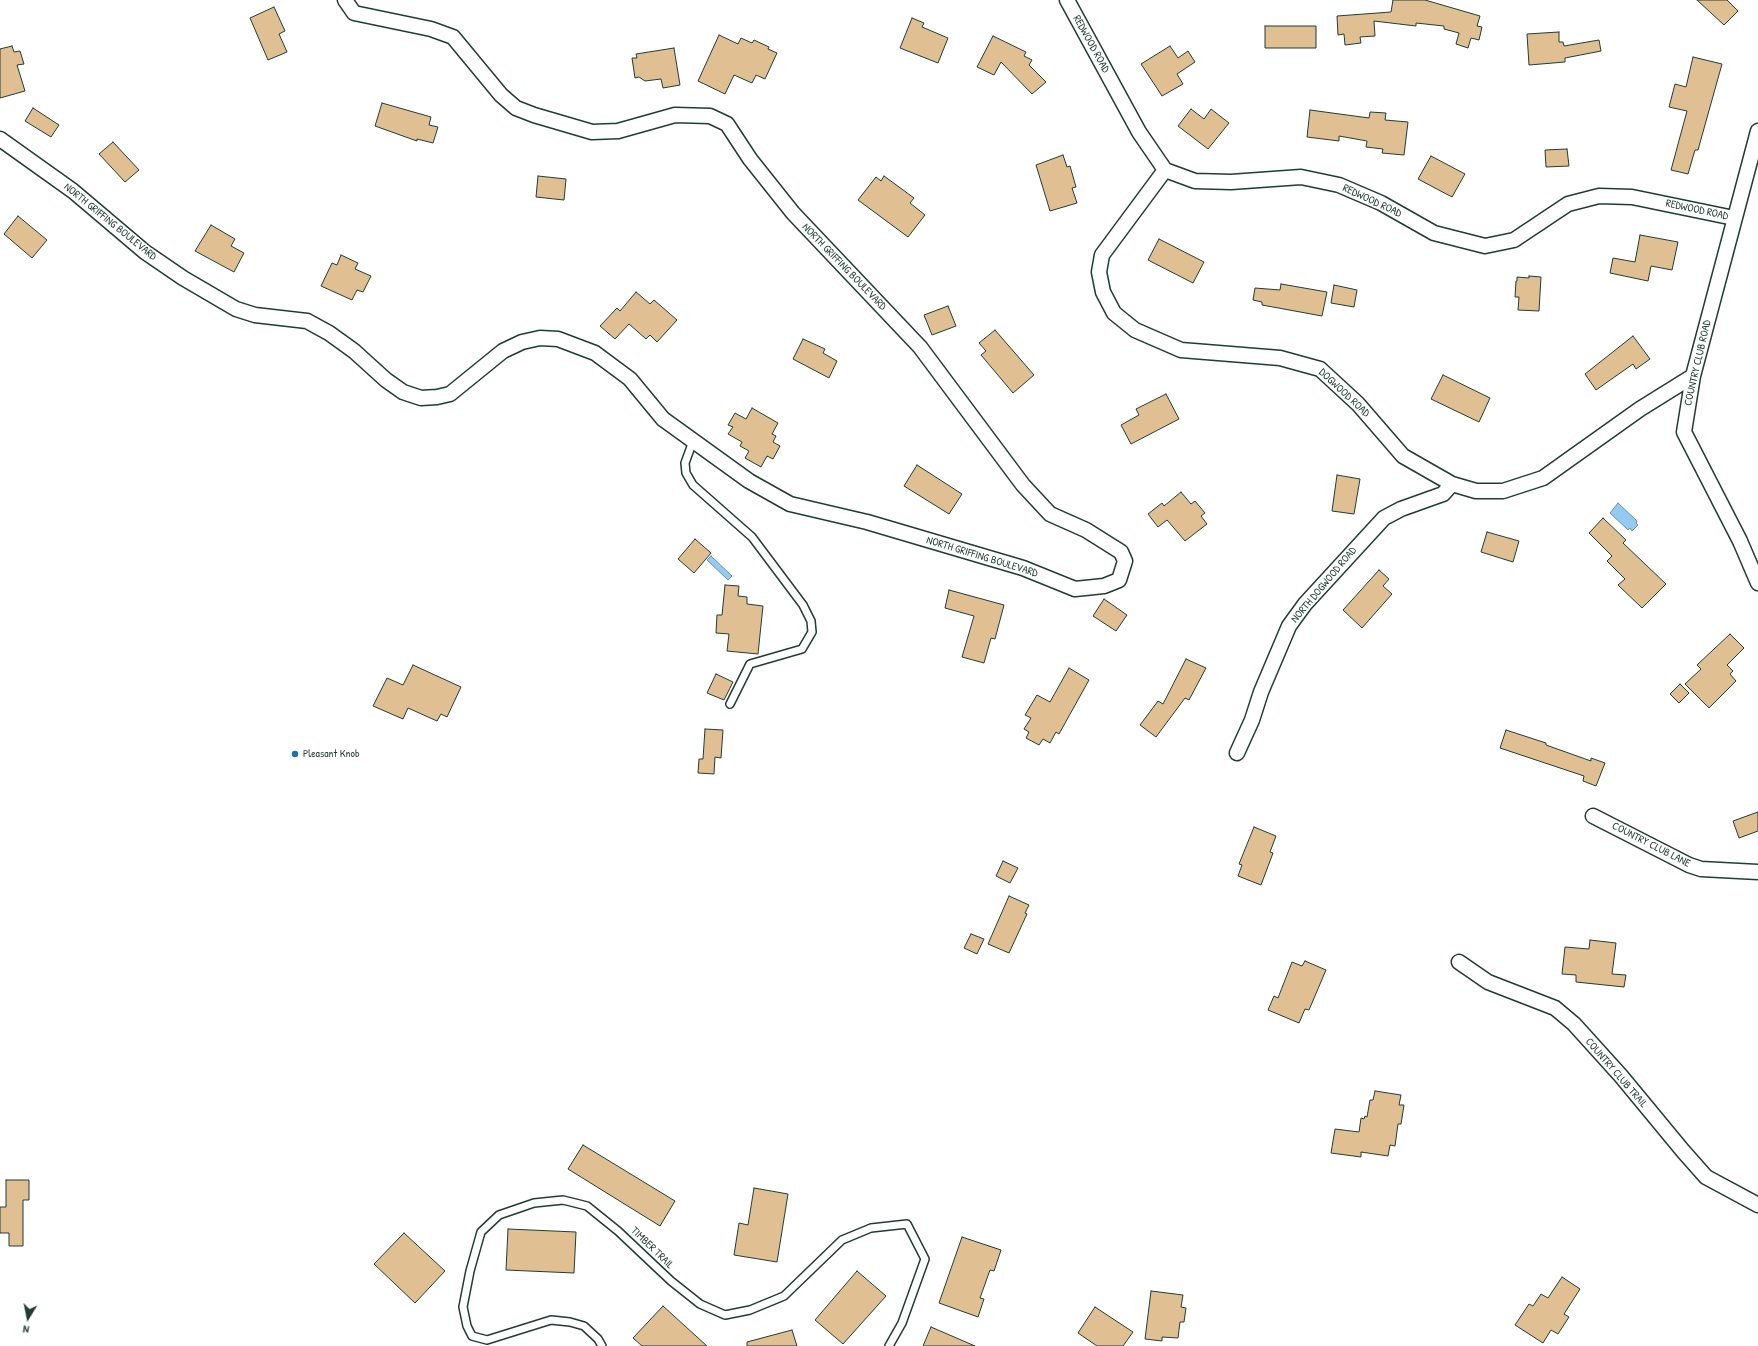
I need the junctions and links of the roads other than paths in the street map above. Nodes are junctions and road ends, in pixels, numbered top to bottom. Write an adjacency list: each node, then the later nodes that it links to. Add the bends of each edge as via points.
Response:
1 (345, 0): 9 (street, NORTH GRIFFING BOULEVARD, via 354,14 430,29 453,37 501,95 516,108 534,115 592,132 618,131 675,115 710,116 727,124 793,213 920,347 1024,485 1050,514 1086,530 1120,552 1125,561 1120,580 1104,586 1075,589 1023,568 867,522 790,504 749,481)
2 (1066, 0): 6 (street, REDWOOD ROAD, via 1139,132)
3 (1758, 130): 5 (street, COUNTRY CLUB ROAD)
4 (0, 140): 9 (street, NORTH GRIFFING BOULEVARD, via 73,191 145,252 183,278 255,316 307,321 329,332 403,392 421,398 450,394 502,351 522,342 540,338 558,339 595,353 630,379 663,419)
5 (1755, 155): 7 (street, COUNTRY CLUB ROAD)
6 (1165, 170): 7 (street, REDWOOD ROAD, via 1195,181 1231,182 1301,177 1339,185 1381,203 1434,233 1485,246 1514,240 1568,204 1599,196 1632,197); 10 (street, DOGWOOD ROAD, via 1102,255 1099,272 1103,292 1114,313 1135,330 1181,350 1280,358 1320,369 1358,404 1404,456)
7 (1734, 218): 8 (street, COUNTRY CLUB ROAD)
8 (1693, 376): 10 (street, DOGWOOD ROAD, via 1640,409 1543,478 1503,491 1476,491); 11 (street, COUNTRY CLUB ROAD, via 1684,432 1740,540)
9 (694, 441): 12 (lane, via 685,463 686,473 693,485 752,536 803,605 811,621 812,632 802,649 750,664)
10 (1452, 484): 13 (street, NORTH DOGWOOD ROAD, via 1443,494 1400,509 1384,518 1304,604 1286,632)
11 (1758, 583)
12 (730, 704)
13 (1237, 753)
14 (1593, 816): 15 (street, COUNTRY CLUB LANE, via 1689,865 1701,869)
15 (1758, 872)
16 (1459, 962): 17 (street, COUNTRY CLUB TRAIL, via 1488,982 1555,1008 1574,1024 1621,1076 1706,1177)
17 (1758, 1205)
18 (602, 1346): 19 (lane, TIMBER TRAIL, via 584,1326 550,1320 487,1340 472,1336 463,1307 470,1271 481,1232 499,1215 534,1203 563,1200 587,1206 618,1231 676,1286 700,1304 724,1315 750,1310 784,1296 842,1240 871,1228 907,1224 925,1259 902,1323)
19 (889, 1346)

